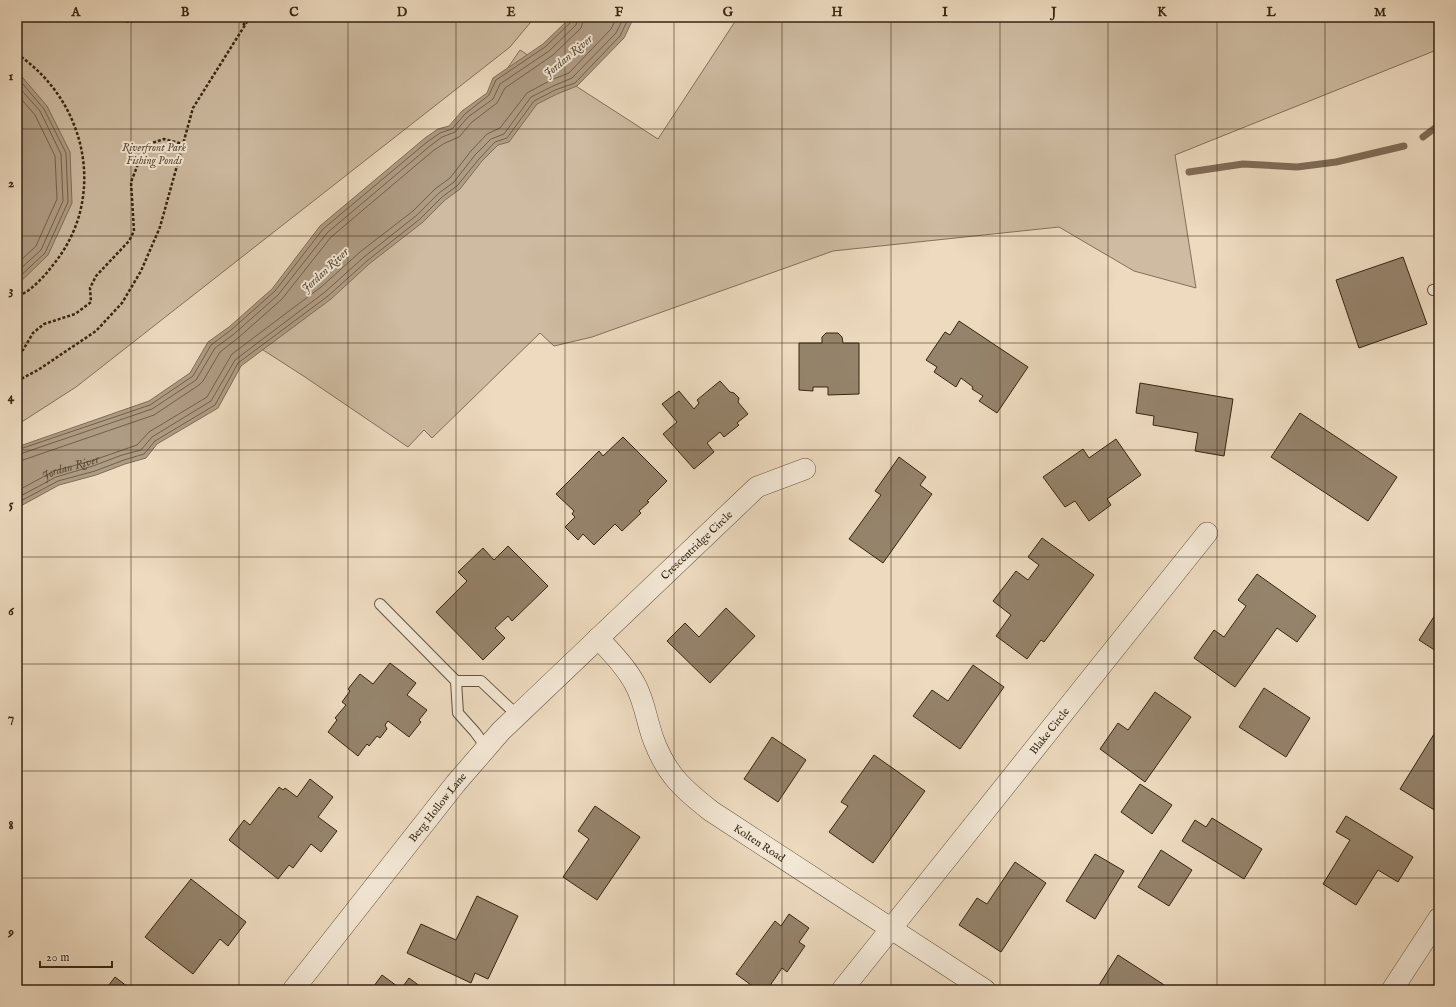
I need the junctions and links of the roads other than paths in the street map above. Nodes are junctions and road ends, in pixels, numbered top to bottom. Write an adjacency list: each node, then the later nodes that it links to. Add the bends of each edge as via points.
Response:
1 (805, 470): 4 (street, Crescentridge Circle, via 757,488)
2 (1207, 533): 9 (street, Blake Circle)
3 (380, 604): 5 (lane)
4 (598, 638): 6 (street, Berg Hollow Lane); 9 (street, Kolten Road, via 620,662 636,686 666,768 686,792 711,811)
5 (456, 681): 6 (lane, via 481,681); 7 (lane, via 458,713)
6 (517, 715): 7 (street, Berg Hollow Lane)
7 (486, 748): 10 (street, Berg Hollow Lane)
8 (1439, 918): 13 (street)
9 (891, 928): 11 (street, Blake Circle); 12 (street, Kolten Road)
10 (293, 990)
11 (842, 990)
12 (986, 990)
13 (1392, 990)

